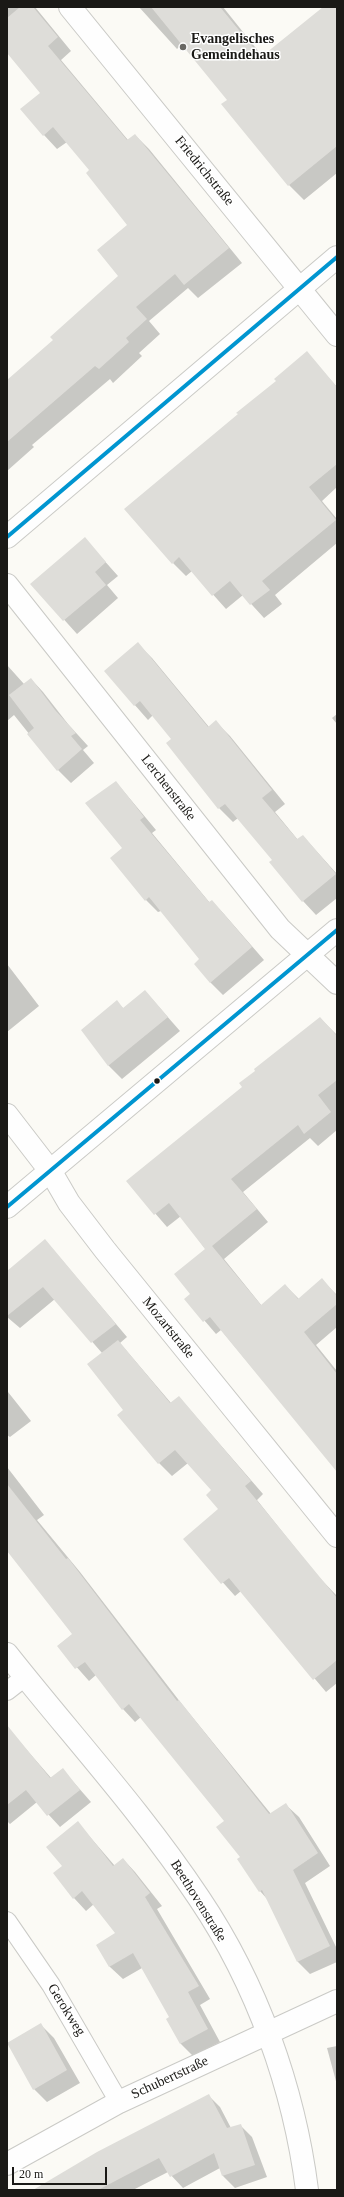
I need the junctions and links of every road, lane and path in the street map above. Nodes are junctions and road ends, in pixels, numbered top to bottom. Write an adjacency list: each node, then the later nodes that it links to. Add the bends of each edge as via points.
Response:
1 (70, 7): 3 (street, Friedrichstraße)
2 (337, 257): 3 (street)
3 (300, 289): 4 (street, Friedrichstraße); 5 (street)
4 (337, 335)
5 (7, 537)
6 (7, 585): 8 (street, Lerchenstraße, via 280,929)
7 (337, 930): 8 (street)
8 (308, 954): 9 (street, Lerchenstraße); 11 (street)
9 (337, 983)
10 (7, 1115): 11 (street, Mozartstraße)
11 (51, 1172): 12 (street); 13 (street, Mozartstraße, via 69,1203 105,1250)
12 (7, 1207)
13 (337, 1536)
14 (7, 1654): 15 (street, Beethovenstraße)
15 (25, 1677): 16 (lane); 19 (street, Beethovenstraße, via 169,1854 200,1900 238,1965)
16 (7, 1691)
17 (7, 1921): 20 (lane, Gerokweg, via 51,1984)
18 (337, 2001): 19 (street, Schubertstraße)
19 (268, 2032): 20 (street, Schubertstraße); 22 (street, Beethovenstraße, via 293,2115)
20 (119, 2102): 21 (street, Schubertstraße)
21 (7, 2164)
22 (307, 2190)

